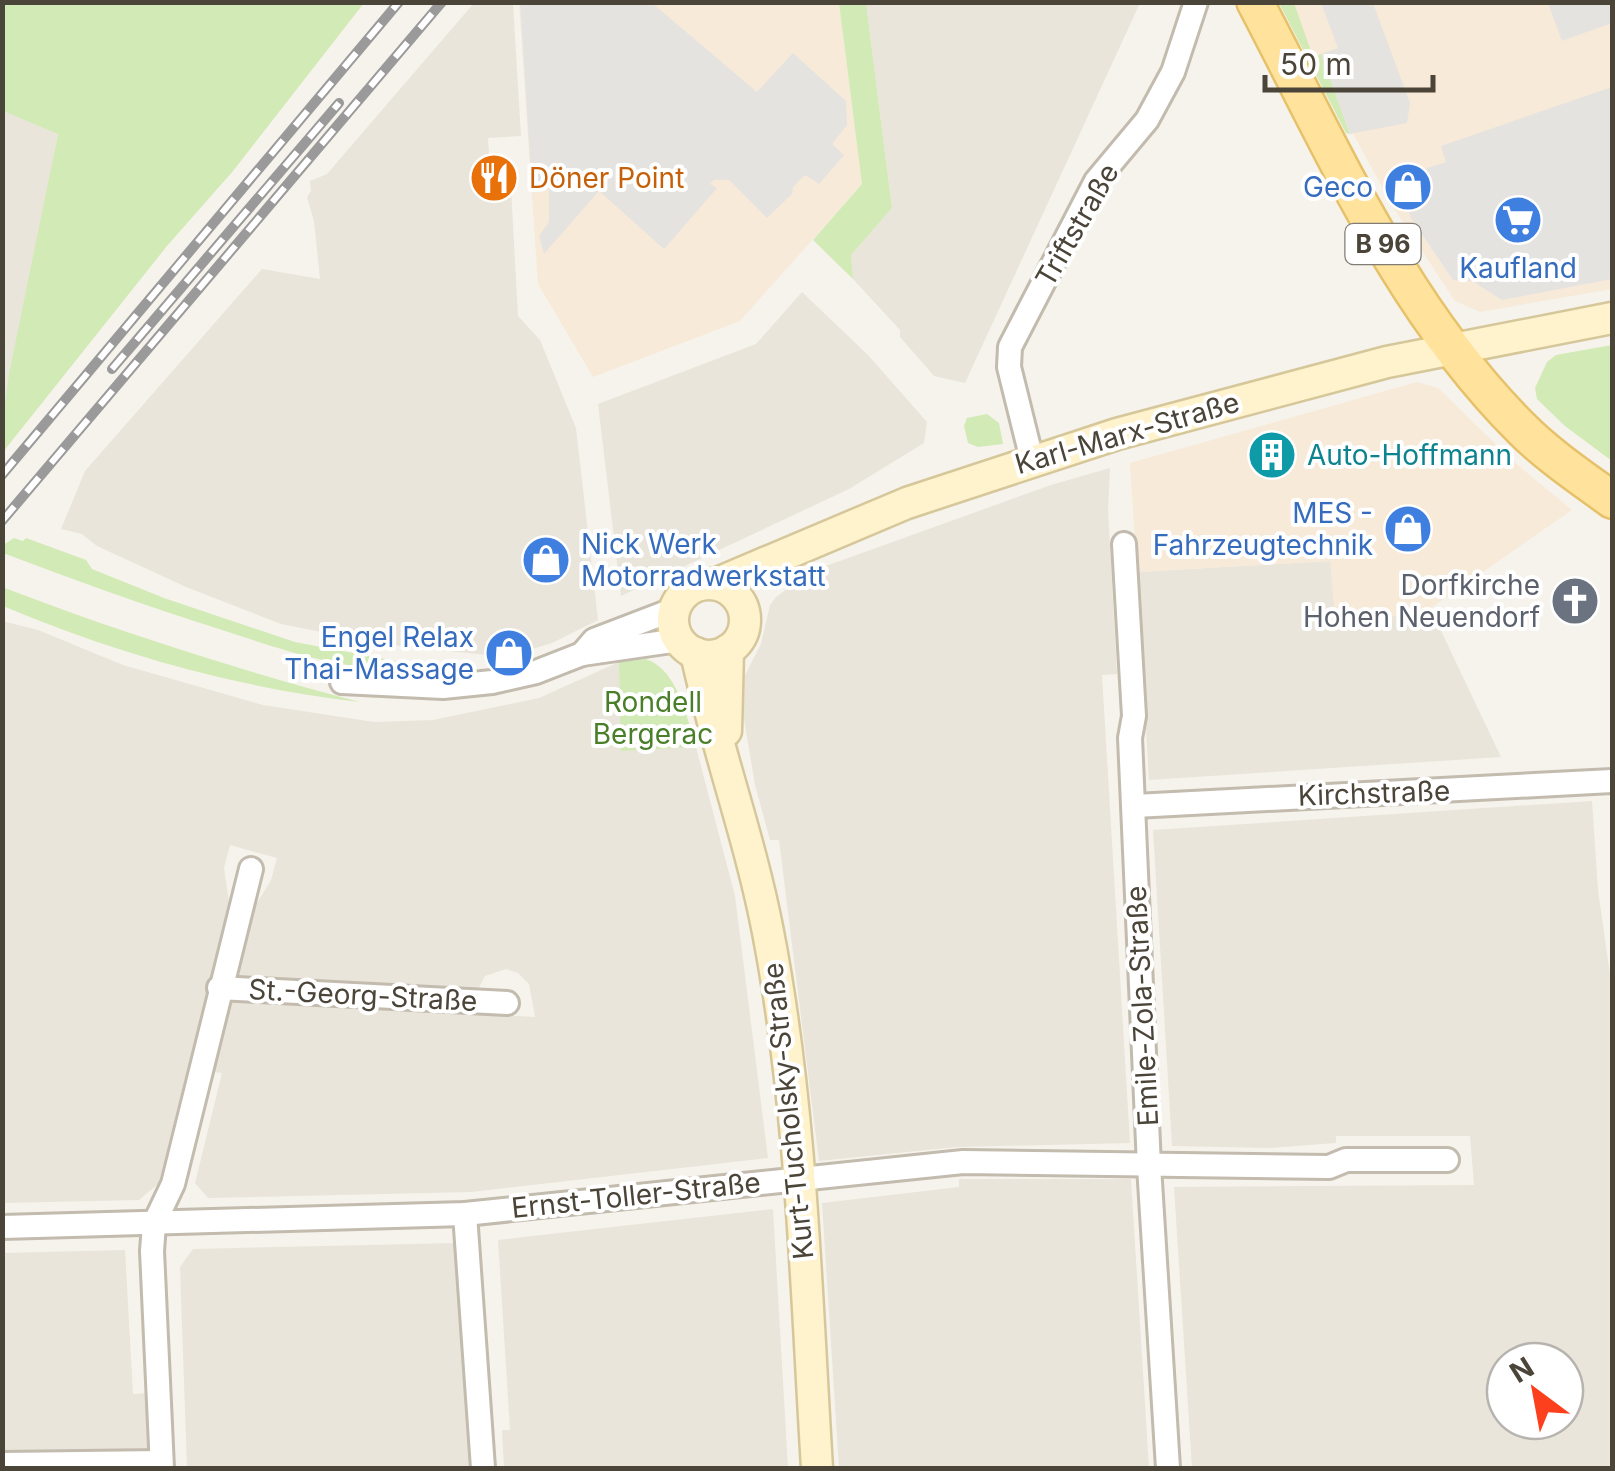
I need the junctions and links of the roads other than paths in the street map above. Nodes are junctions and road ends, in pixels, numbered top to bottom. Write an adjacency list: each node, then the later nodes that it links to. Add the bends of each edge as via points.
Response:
1 (1196, 2): 5 (street, Triftstraße, via 1173,72 1148,120 1096,180 1010,348)
2 (1256, 2): 4 (main road, B 96, via 1394,262)
3 (1612, 318): 4 (main road, Karl-Marx-Straße)
4 (1452, 348): 5 (main road, Karl-Marx-Straße); 6 (main road, B 96, via 1525,432)
5 (1032, 460): 7 (main road, Karl-Marx-Straße)
6 (1612, 500)
7 (810, 544): 9 (main road, Karl-Marx-Straße); 10 (main road, Karl-Marx-Straße)
8 (1124, 544): 18 (street, Emile-Zola-Straße)
9 (715, 584): 10 (main road); 11 (main road, Karl-Marx-Straße, via 695,587)
10 (743, 608): 13 (main road, Karl-Marx-Straße, via 743,632)
11 (675, 609): 12 (main road, via 673,620); 14 (street, Karl-Marx-Straße, via 594,640)
12 (688, 646): 13 (main road, Karl-Marx-Straße, via 707,656); 14 (street, Karl-Marx-Straße); 16 (main road, Kurt-Tucholsky-Straße)
13 (728, 650): 16 (main road, Kurt-Tucholsky-Straße)
14 (582, 654): 15 (street, Karl-Marx-Straße, via 536,672 443,688)
15 (342, 682)
16 (725, 759): 24 (main road, Kurt-Tucholsky-Straße, via 771,947)
17 (1612, 780): 18 (street, Kirchstraße)
18 (1135, 806): 23 (street, Emile-Zola-Straße)
19 (251, 868): 20 (street, St.-Georg-Straße)
20 (219, 988): 21 (street, St.-Georg-Straße); 26 (street, St.-Georg-Straße, via 172,1184)
21 (506, 1003)
22 (1447, 1160): 23 (street, Ernst-Toller-Straße)
23 (1150, 1166): 24 (street, Ernst-Toller-Straße, via 963,1162); 32 (street, Emile-Zola-Straße)
24 (798, 1178): 25 (street, Ernst-Toller-Straße); 31 (main road, Kurt-Tucholsky-Straße)
25 (465, 1214): 26 (street, Ernst-Toller-Straße); 30 (street)
26 (154, 1224): 27 (street, Ernst-Toller-Straße); 29 (street, St.-Georg-Straße)
27 (2, 1227)
28 (2, 1464): 29 (street)
29 (161, 1465)
30 (483, 1468)
31 (817, 1468)
32 (1168, 1468)

